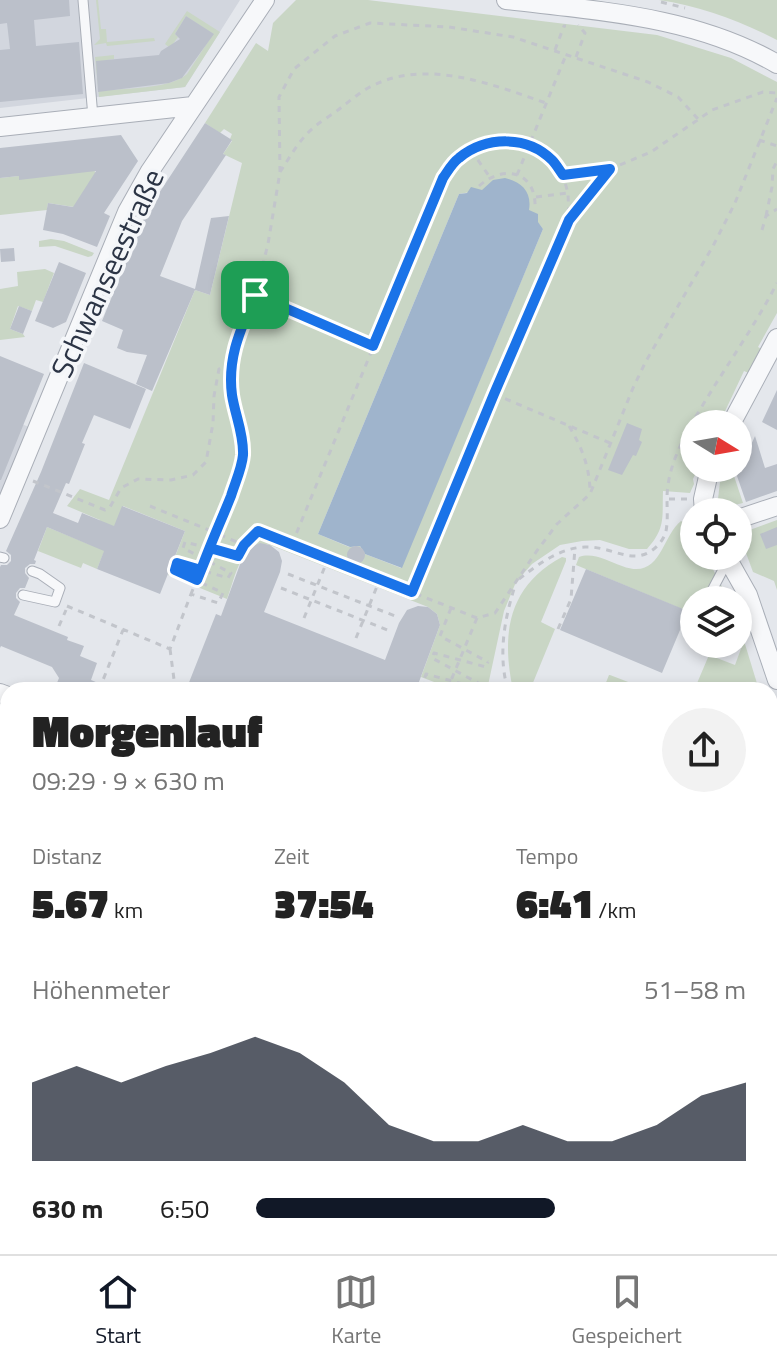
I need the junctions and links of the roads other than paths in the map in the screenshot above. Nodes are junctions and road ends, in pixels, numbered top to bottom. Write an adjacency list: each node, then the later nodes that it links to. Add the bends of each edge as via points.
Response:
1 (83, 0): 6 (lane)
2 (265, 0): 5 (street, Schwanseestraße)
3 (506, 0): 4 (street, via 673,23 737,42)
4 (777, 64)
5 (193, 106): 6 (street); 10 (street, Schwanseestraße, via 127,212 18,475)
6 (93, 117): 7 (street)
7 (0, 127)
8 (777, 338): 9 (street)
9 (738, 410)
10 (5, 493): 13 (street, Schwanseestraße)
11 (777, 506): 12 (street)
12 (752, 514)
13 (0, 519)
14 (734, 570): 17 (street, via 748,595)
15 (32, 571): 16 (lane, via 60,588 55,602)
16 (23, 595)
17 (777, 680)

